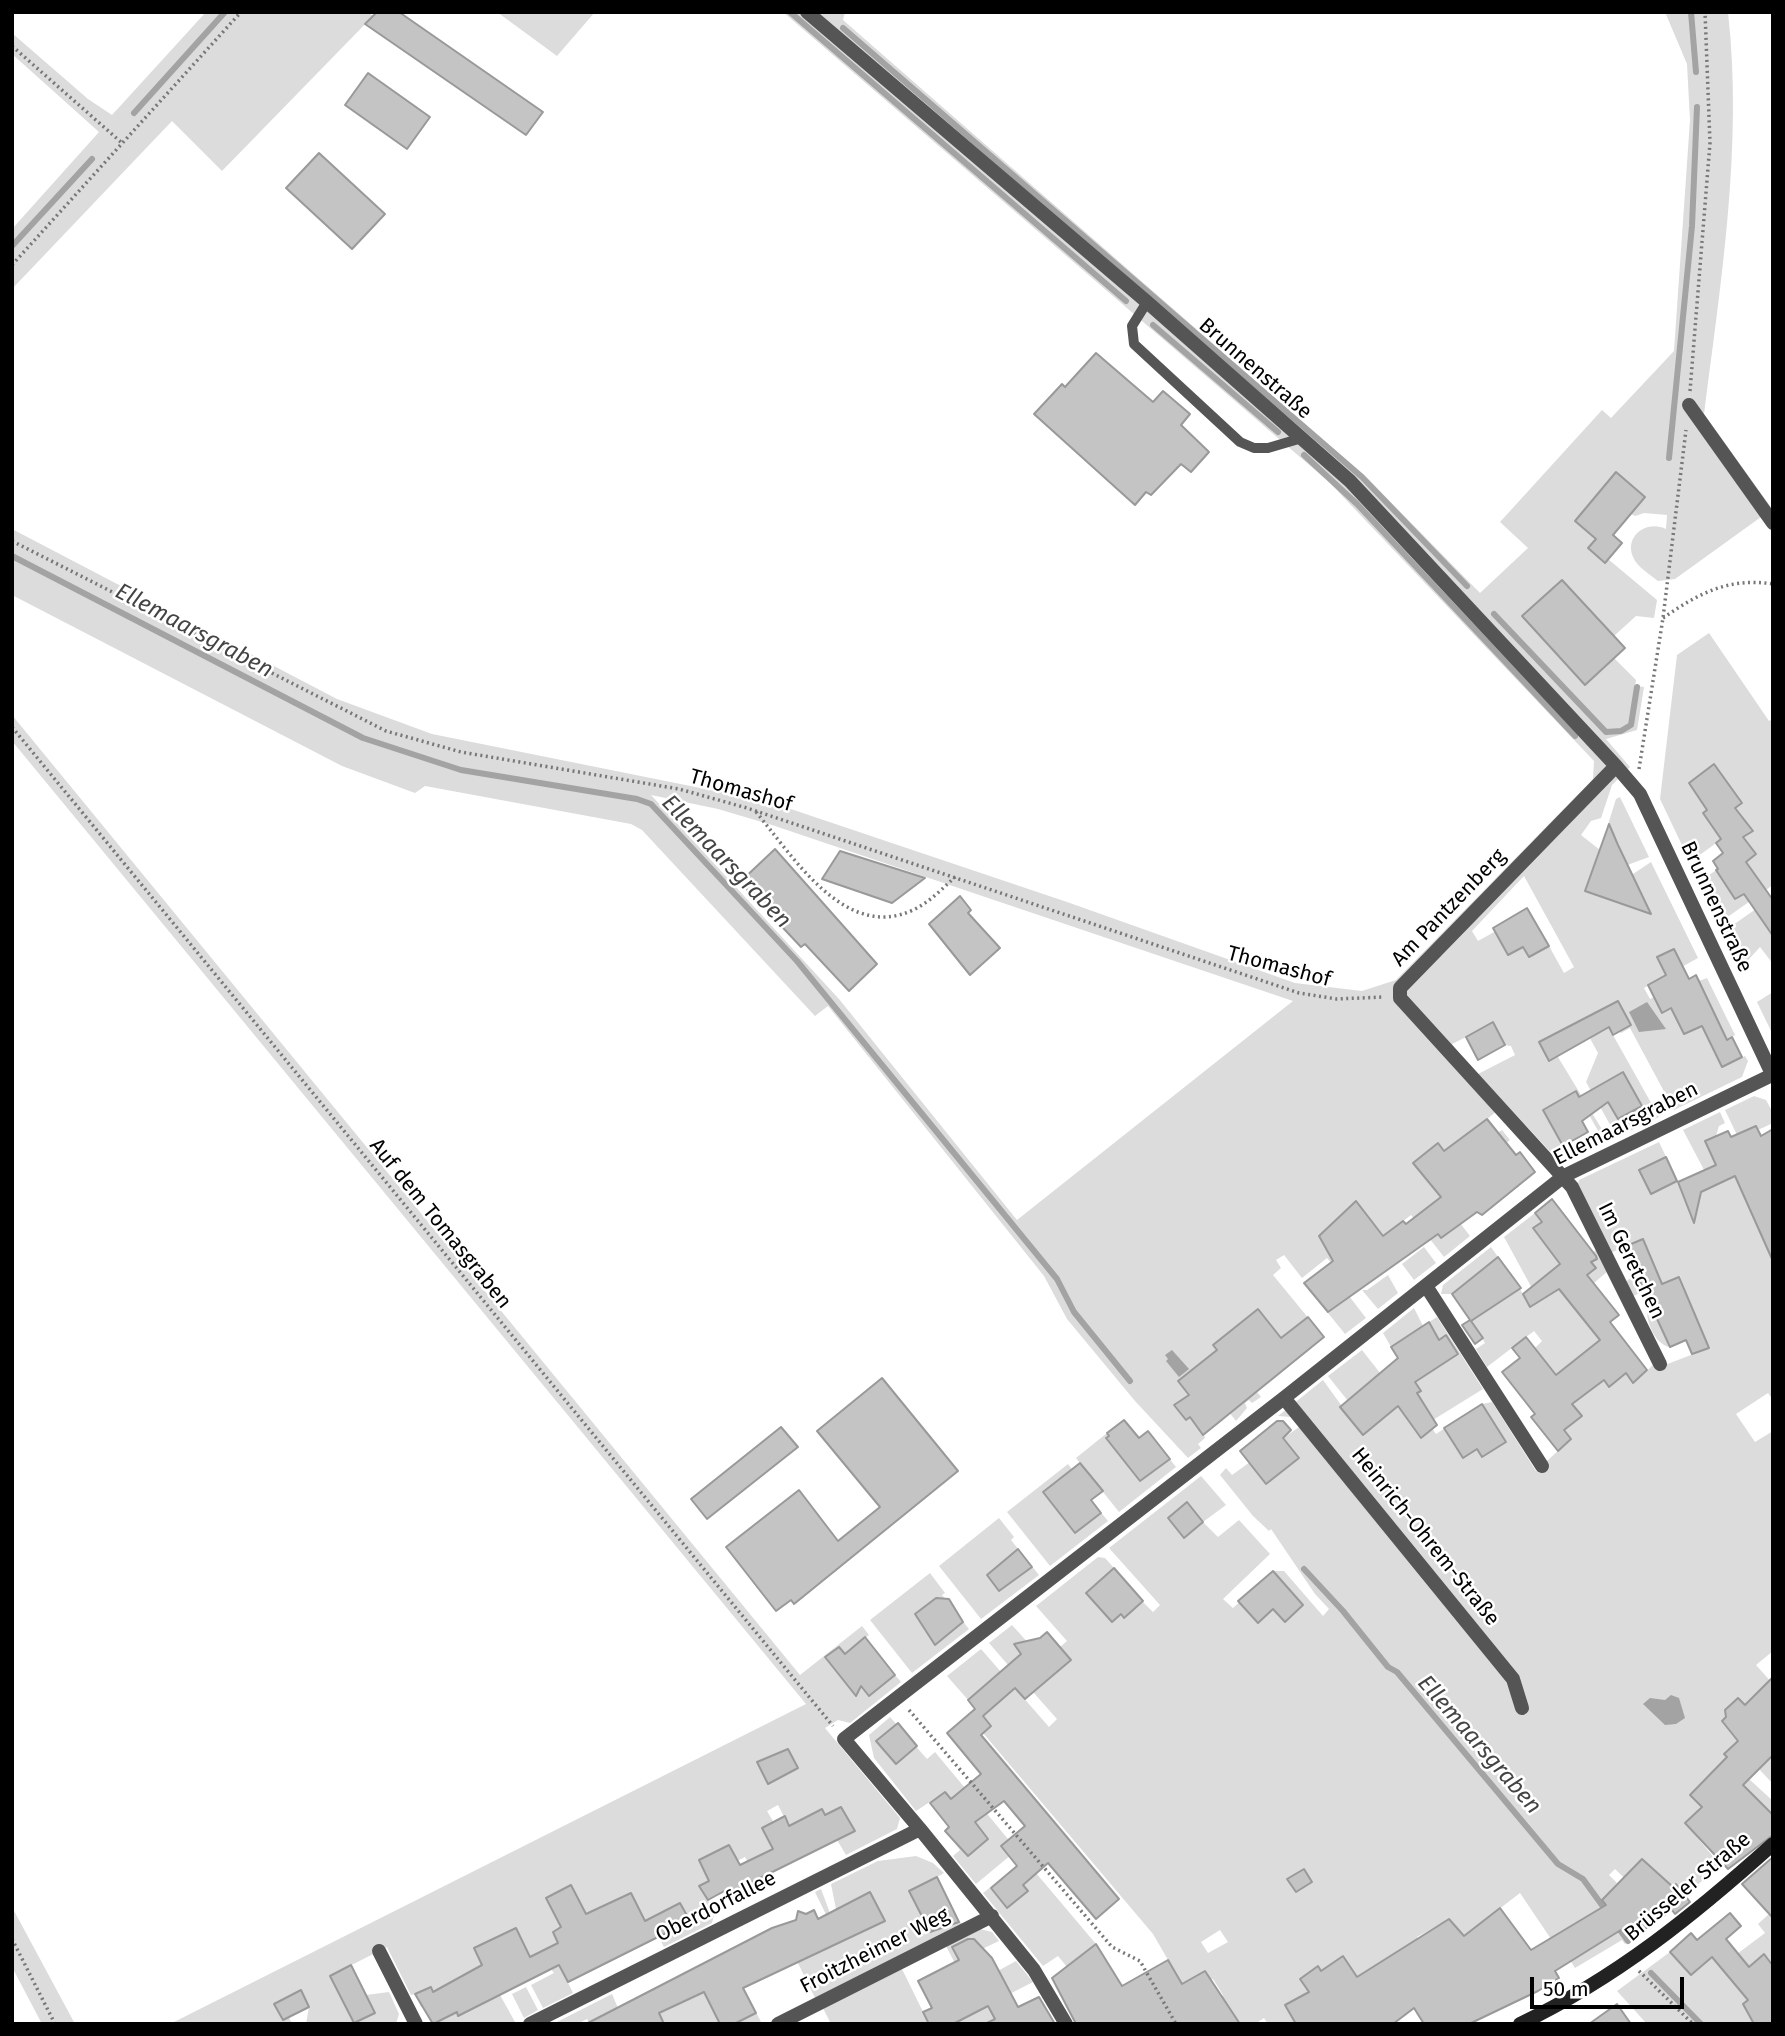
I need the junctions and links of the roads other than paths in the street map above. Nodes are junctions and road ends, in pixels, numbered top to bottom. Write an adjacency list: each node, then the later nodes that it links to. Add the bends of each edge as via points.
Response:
1 (807, 12): 2 (street, Brunnenstraße)
2 (1147, 302): 4 (street, Brunnenstraße); 4 (lane, via 1132,326 1134,344 1213,419 1254,448)
3 (1689, 405): 5 (street)
4 (1302, 438): 6 (street, Brunnenstraße, via 1350,481)
5 (1773, 523)
6 (1616, 766): 7 (street, Brunnenstraße, via 1640,794); 8 (street, Am Pantzenberg, via 1400,988 1400,998)
7 (1773, 1075): 8 (street, Ellemaarsgraben)
8 (1564, 1176): 9 (street, Ellemaarsgraben); 10 (street, Im Geretchen)
9 (1426, 1286): 11 (street, Ellemaarsgraben); 12 (street)
10 (1660, 1364)
11 (1284, 1398): 13 (street, Heinrich-Ohrem-Straße, via 1513,1679); 14 (street, Ellemaarsgraben, via 844,1739)
12 (1542, 1466)
13 (1522, 1708)
14 (920, 1829): 16 (street); 19 (street, Oberdorfallee)
15 (1773, 1844): 22 (street, Brüsseler Straße, via 1631,1962)
16 (992, 1916): 20 (street, Froitzheimer Weg); 21 (street, via 1042,1982)
17 (379, 1951): 18 (street)
18 (416, 2024)
19 (530, 2024)
20 (778, 2024)
21 (1066, 2024)
22 (1520, 2024)

